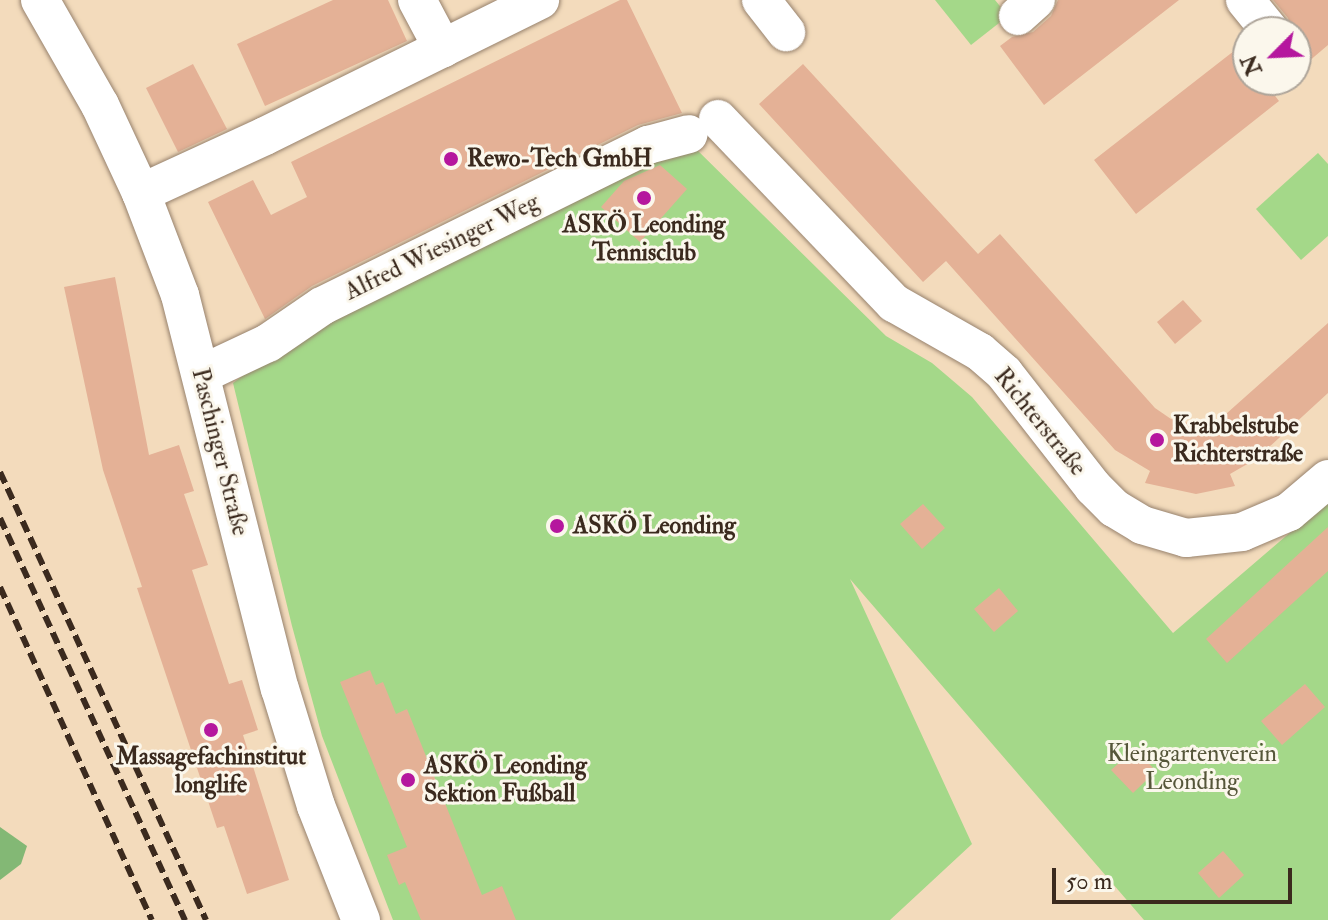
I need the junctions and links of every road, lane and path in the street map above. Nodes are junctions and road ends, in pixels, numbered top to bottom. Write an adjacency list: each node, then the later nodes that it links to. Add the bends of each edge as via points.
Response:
1 (417, 0): 8 (street)
2 (540, 0): 8 (street)
3 (761, 0): 7 (street)
4 (1245, 0): 6 (street)
5 (54, 5): 10 (street, Paschinger Straße)
6 (1258, 16)
7 (786, 32)
8 (443, 49): 10 (street)
9 (704, 127): 11 (street, Alfred Wiesinger Weg, via 648,145 363,285 268,343); 12 (street, Richterstraße, via 894,303 980,352 1004,373 1093,487 1128,517 1163,533 1215,538 1268,523)
10 (141, 193): 11 (street, Paschinger Straße, via 180,295)
11 (202, 374): 13 (street, Paschinger Straße, via 280,689 316,806)
12 (1328, 479)
13 (361, 920)

